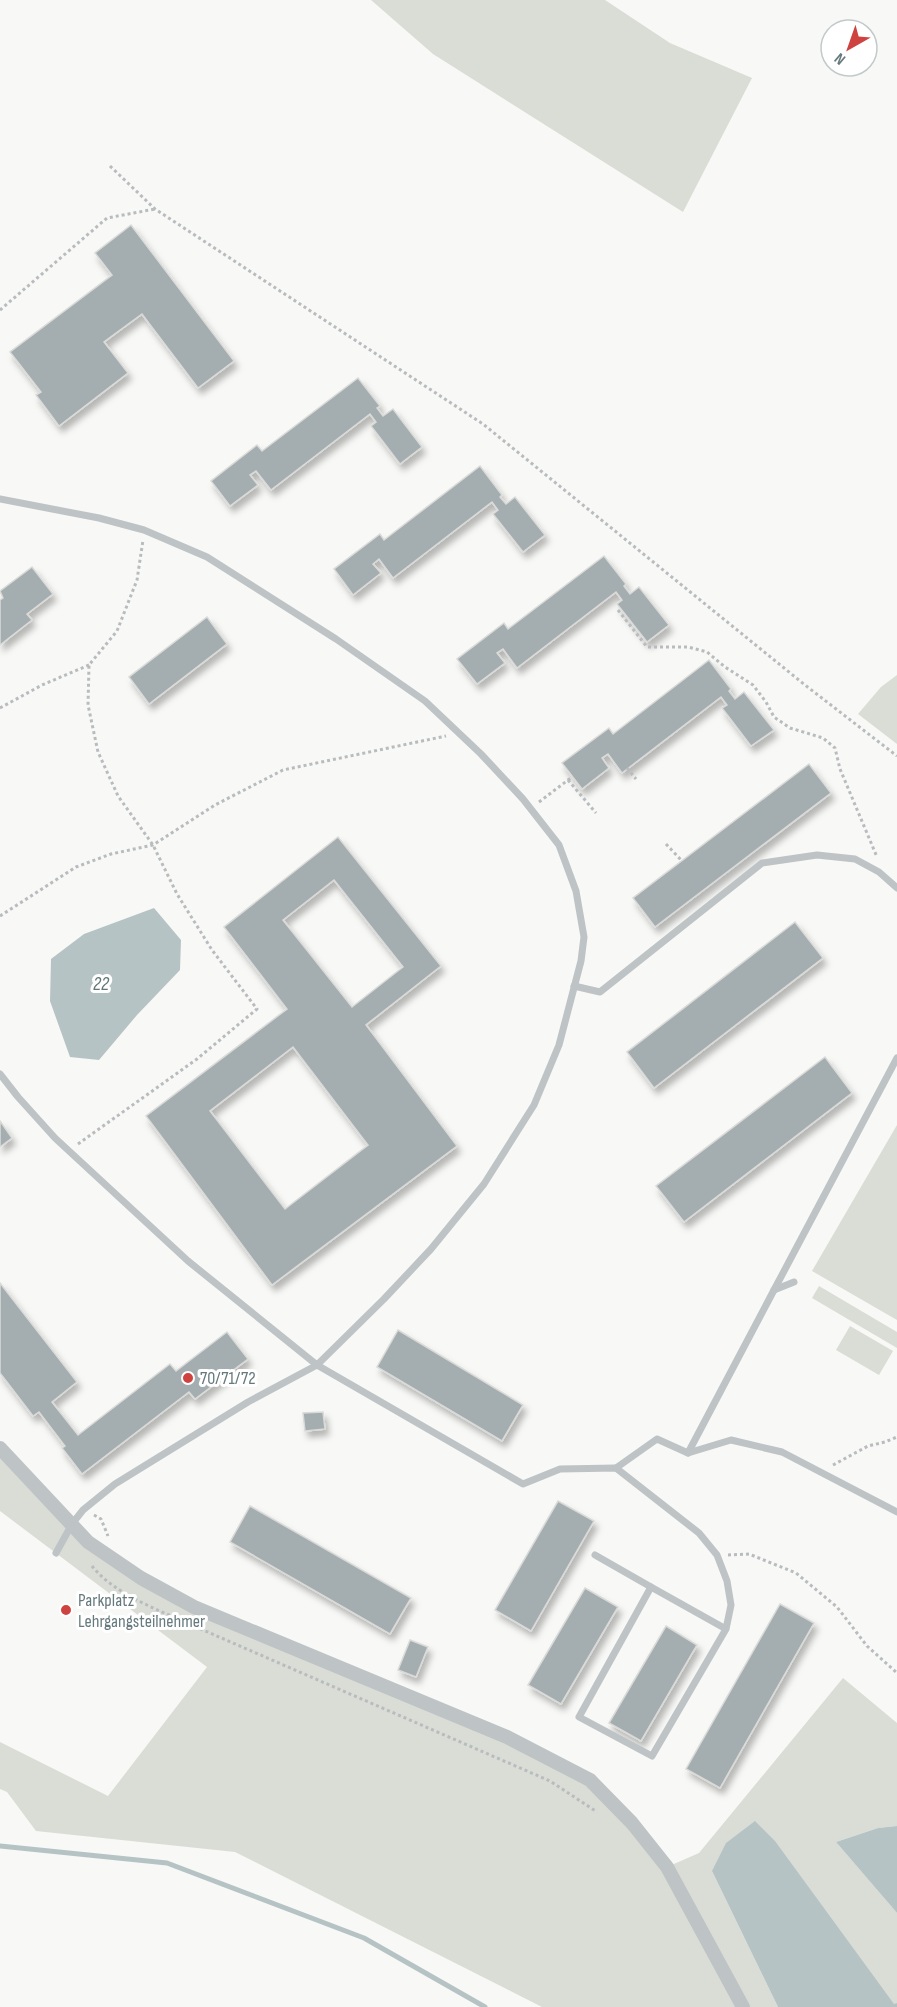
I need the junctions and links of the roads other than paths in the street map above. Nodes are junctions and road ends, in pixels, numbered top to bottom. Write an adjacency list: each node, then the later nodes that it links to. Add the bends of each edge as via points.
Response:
1 (0, 499): 3 (lane, via 144,530 207,557 425,701 481,754 559,845 576,891 584,937)
2 (897, 888): 3 (lane, via 855,859 817,855 762,863 600,992)
3 (574, 986): 8 (lane, via 559,1045 534,1105 484,1184 431,1249)
4 (897, 1058): 7 (lane)
5 (0, 1074): 8 (lane, via 69,1150 188,1262)
6 (794, 1282): 7 (lane)
7 (774, 1290): 10 (lane)
8 (317, 1365): 11 (lane, via 523,1484 560,1469); 13 (lane, via 114,1484)
9 (0, 1448): 13 (street)
10 (688, 1453): 11 (lane, via 657,1439); 12 (lane, via 731,1440 782,1452)
11 (616, 1468): 17 (lane, via 699,1533 717,1555 731,1605)
12 (897, 1512)
13 (72, 1524): 14 (lane); 18 (street, via 88,1542 141,1578 194,1606 507,1737 590,1780 667,1867)
14 (56, 1553)
15 (595, 1555): 16 (lane)
16 (651, 1587): 17 (lane); 17 (lane, via 579,1717 652,1756)
17 (726, 1629)
18 (743, 2007)

